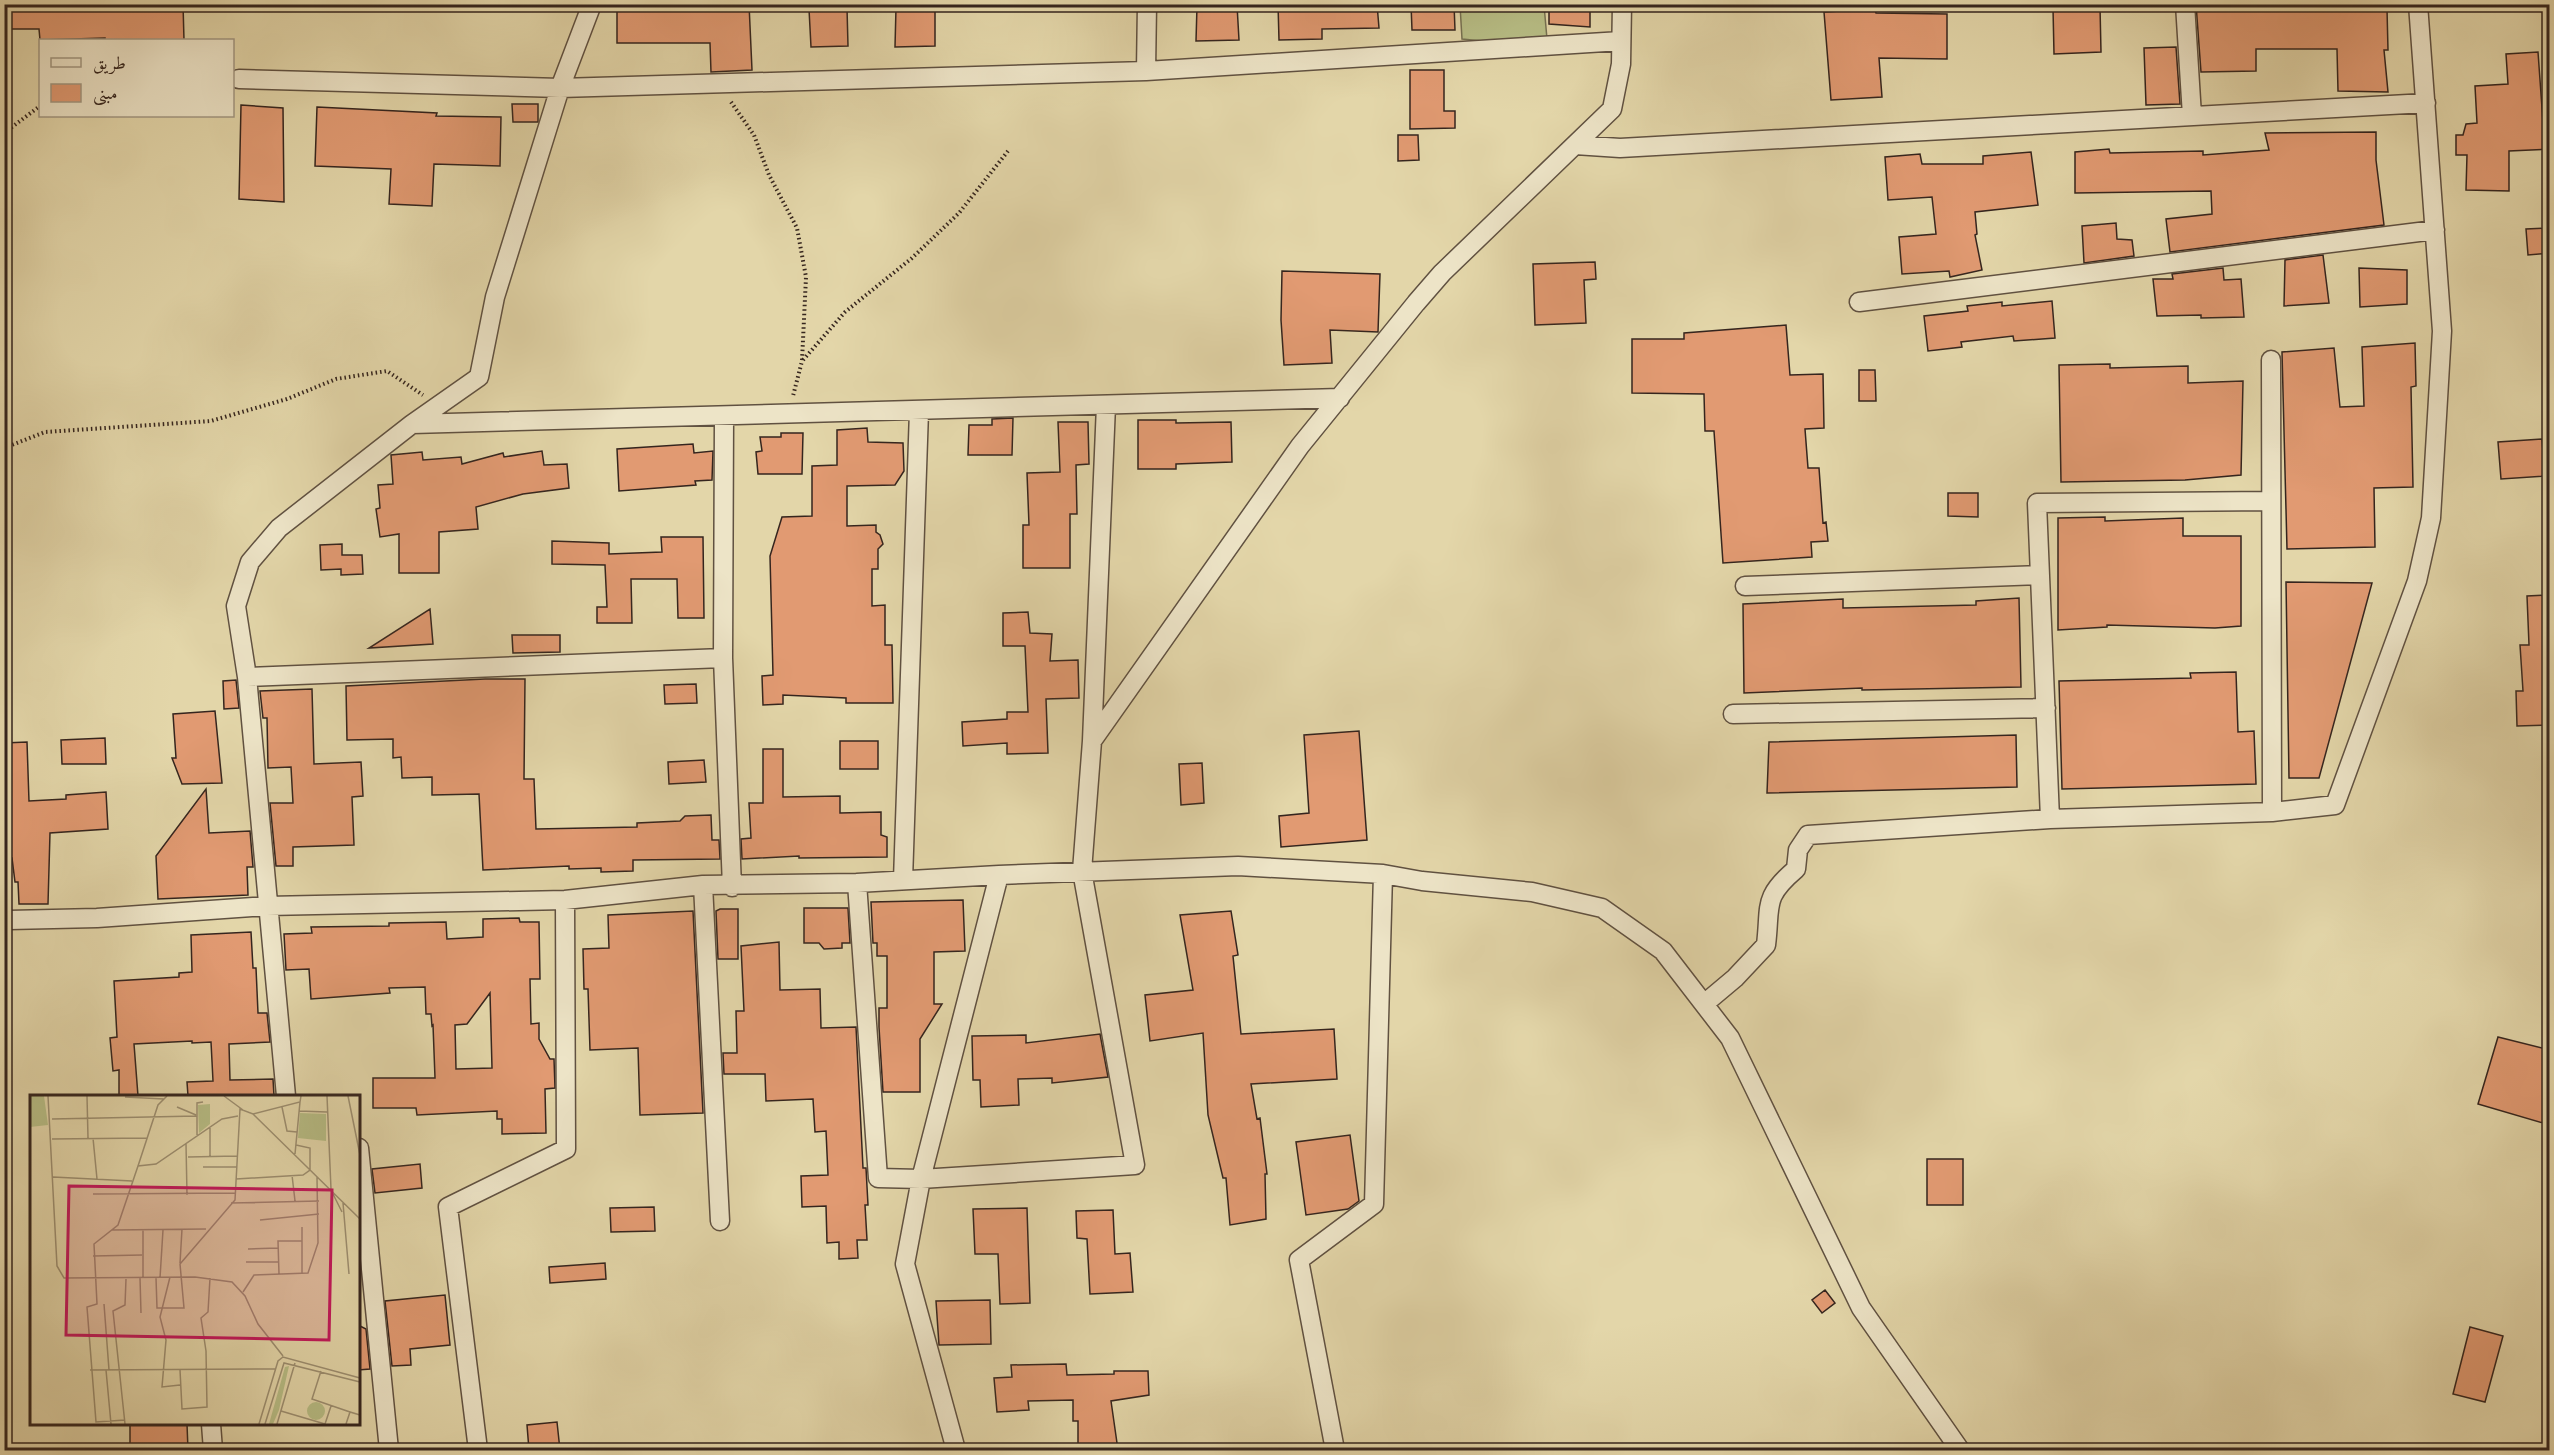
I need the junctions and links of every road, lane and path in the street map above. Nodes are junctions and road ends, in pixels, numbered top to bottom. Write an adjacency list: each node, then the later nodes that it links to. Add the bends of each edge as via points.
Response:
1 (592, 4): 10 (street)
2 (1147, 4): 7 (street)
3 (1622, 4): 6 (street)
4 (2185, 4): 13 (street)
5 (2418, 4): 11 (street)
6 (1621, 41): 7 (street); 15 (street, via 1621,64 1612,109)
7 (1146, 71): 9 (street)
8 (239, 79): 10 (street)
9 (721, 84): 10 (street); 20 (path, via 754,135 796,228 806,277)
10 (560, 88): 23 (street, via 495,297 479,377)
11 (2426, 103): 13 (street); 17 (street)
12 (39, 107): 14 (path)
13 (2192, 116): 15 (street, via 1620,148)
14 (4, 133)
15 (1575, 145): 21 (street, via 1442,273)
16 (1008, 151): 20 (path, via 959,213 912,258 845,312)
17 (2435, 230): 18 (street); 37 (street, via 2441,342 2431,518 2417,581 2335,805)
18 (1859, 302)
19 (2271, 360): 29 (street)
20 (802, 361): 25 (path)
21 (1340, 398): 22 (street); 36 (street, via 1300,446)
22 (1106, 405): 24 (street); 36 (street)
23 (436, 407): 27 (street); 28 (path, via 387,371 336,379 287,399 211,421 45,432)
24 (919, 411): 25 (street); 42 (street)
25 (789, 414): 26 (street)
26 (723, 417): 27 (street); 32 (street)
27 (411, 424): 33 (street, via 279,528 250,562 236,606)
28 (4, 448)
29 (2271, 501): 30 (street, via 2037,503); 37 (street)
30 (2040, 575): 31 (street); 34 (street)
31 (1745, 586)
32 (723, 658): 33 (street); 45 (street)
33 (248, 676): 47 (street)
34 (2046, 708): 35 (street); 38 (street)
35 (1733, 714)
36 (1092, 741): 39 (street)
37 (2272, 812): 38 (street)
38 (2050, 819): 49 (street, via 1808,835 1798,850 1796,869 1770,898 1766,945)
39 (1082, 871): 40 (street); 41 (street, via 1238,866); 52 (street, via 1135,1165)
40 (999, 874): 42 (street); 52 (street)
41 (1383, 874): 49 (street, via 1532,892 1602,908 1663,951); 59 (street, via 1374,1204 1299,1260)
42 (903, 880): 43 (street)
43 (858, 883): 45 (street); 52 (street, via 878,1178)
44 (703, 885): 45 (street); 46 (street); 53 (street)
45 (732, 887)
46 (565, 900): 47 (street); 57 (street, via 566,1149 448,1207)
47 (267, 906): 48 (street, via 97,918); 50 (street)
48 (4, 917)
49 (1704, 1004): 60 (street, via 1730,1038 1862,1308)
50 (286, 1095)
51 (360, 1158): 56 (street)
52 (921, 1179): 58 (street, via 905,1264)
53 (720, 1221)
54 (211, 1425): 55 (street)
55 (213, 1450)
56 (389, 1450)
57 (478, 1450)
58 (956, 1450)
59 (1335, 1450)
60 (1960, 1450)

